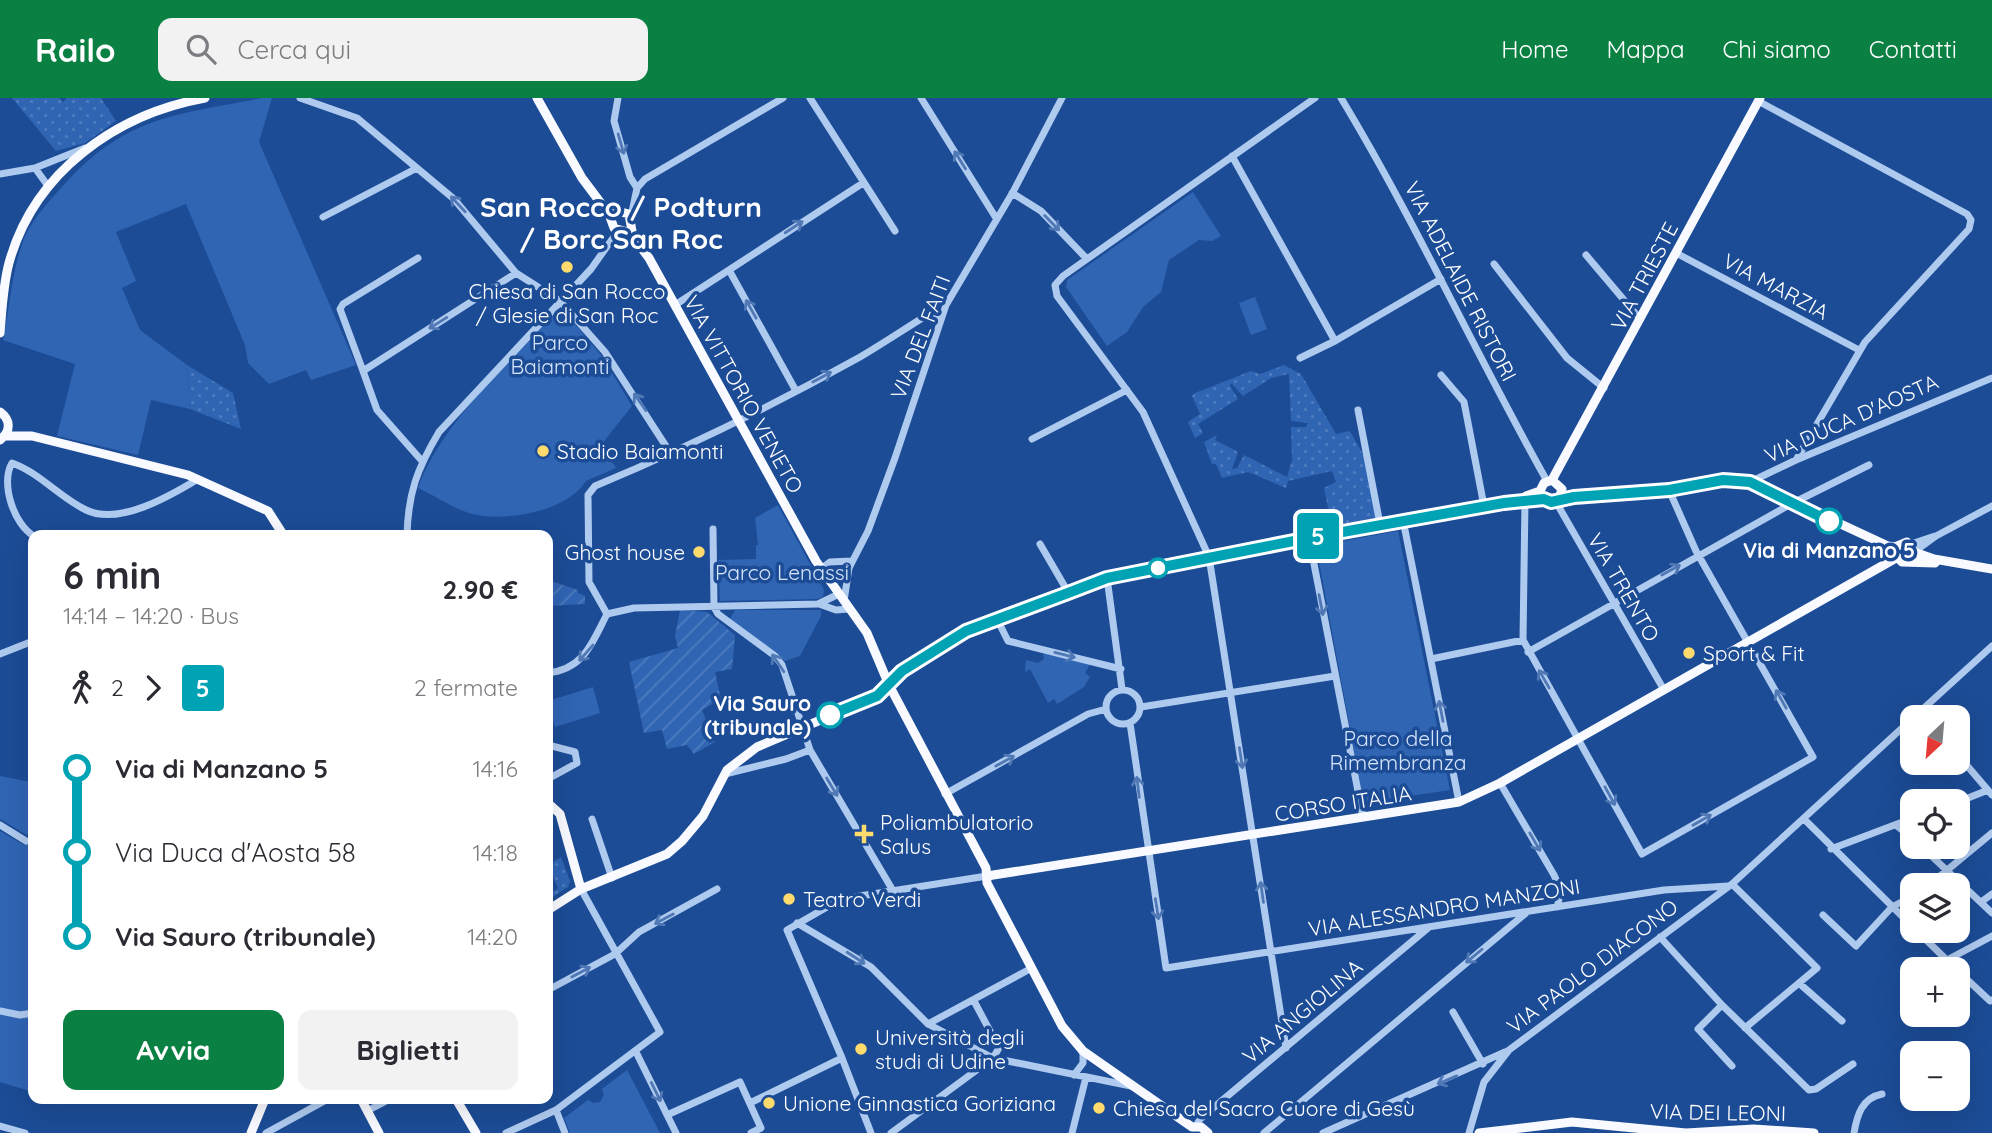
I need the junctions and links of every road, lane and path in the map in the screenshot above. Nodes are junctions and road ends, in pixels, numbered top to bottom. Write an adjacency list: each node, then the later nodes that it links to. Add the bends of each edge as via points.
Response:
1 (205, 98): 12 (main road, via 127,122)
2 (300, 98): 14 (street, via 357,118)
3 (537, 98): 22 (main road, VIA VITTORIO VENETO, via 582,178)
4 (618, 98): 19 (street, one-way to 19, via 614,121)
5 (783, 98): 19 (street)
6 (810, 98): 17 (street)
7 (921, 98): 25 (street, one-way to 7)
8 (1062, 98): 20 (street, VIA DEL FAITI)
9 (1315, 98): 13 (street)
10 (1341, 98): 35 (street, VIA ADELAIDE RISTORI)
11 (1759, 100): 28 (main road, VIA TRIESTE); 42 (street, via 1972,220 1969,229)
12 (89, 146): 15 (street); 18 (main road)
13 (1232, 156): 31 (street); 41 (street)
14 (417, 167): 24 (street); 34 (street, one-way to 14, via 454,199)
15 (35, 168): 16 (street); 18 (street)
16 (0, 174)
17 (863, 183): 27 (street); 33 (street, one-way to 17)
18 (48, 186): 40 (main road, via 22,229 9,264)
19 (637, 188): 21 (street)
20 (1012, 194): 25 (street, VIA DEL FAITI); 31 (street, one-way to 31, via 1041,211)
21 (633, 203): 23 (street); 26 (street)
22 (604, 207): 23 (main road, VIA VITTORIO VENETO); 26 (main road, VIA VITTORIO VENETO)
23 (620, 211): 26 (main road); 26 (main road, VIA VITTORIO VENETO)
24 (323, 217)
25 (996, 218): 39 (street, VIA DEL FAITI, via 954,289)
26 (622, 228): 36 (street); 37 (main road, VIA VITTORIO VENETO, via 649,258)
27 (895, 231)
28 (1676, 253): 38 (main road, VIA TRIESTE); 42 (street, VIA MARZIA)
29 (1586, 255): 38 (street)
30 (418, 258): 44 (street, via 342,304)
31 (1087, 260): 49 (street, via 1055,285 1057,296)
32 (1494, 264): 47 (street, via 1567,358)
33 (729, 270): 37 (street); 48 (street, one-way to 33)
34 (516, 273): 36 (street); 44 (street, one-way to 44)
35 (1441, 279): 41 (street); 62 (street, VIA ADELAIDE RISTORI, via 1506,408)
36 (560, 301): 57 (street, one-way to 36, via 605,352); 59 (street, via 439,432)
37 (676, 304): 52 (main road, VIA VITTORIO VENETO)
38 (1640, 319): 47 (main road, VIA TRIESTE)
39 (942, 320): 48 (street, one-way to 39, via 924,317); 87 (street, VIA DEL FAITI, via 868,531)
40 (0, 332)
41 (1335, 341): 43 (street)
42 (1860, 350): 58 (street)
43 (1300, 358)
44 (363, 371): 59 (street, via 377,410)
45 (1441, 375): 70 (street, via 1464,402)
46 (1992, 378): 58 (street, VIA DUCA D'AOSTA)
47 (1604, 388): 62 (main road, VIA TRIESTE)
48 (796, 390): 52 (street)
49 (1127, 390): 56 (street); 85 (street, via 1151,426)
50 (1, 409): 53 (main road)
51 (1358, 410): 73 (street)
52 (739, 419): 57 (street); 88 (main road, VIA VITTORIO VENETO)
53 (8, 423): 54 (main road); 55 (main road)
54 (32, 436): 55 (main road); 61 (main road)
55 (1, 439)
56 (1032, 439)
57 (671, 454): 96 (street, via 595,486 587,495 589,582)
58 (1796, 460): 63 (street, VIA DUCA D'AOSTA)
59 (422, 461): 76 (street, via 411,486)
60 (1868, 466): 69 (street)
61 (198, 479): 75 (main road, via 268,511); 77 (street, via 130,511 99,515 12,463 8,470 11,503)
62 (1552, 481): 65 (main road); 66 (main road)
63 (1750, 482): 64 (main road, VIA DUCA D'AOSTA, via 1723,480); 69 (main road)
64 (1669, 490): 66 (main road, VIA DUCA D'AOSTA); 84 (street)
65 (1542, 495): 66 (main road, VIA DUCA D'AOSTA); 67 (main road, VIA DUCA D'AOSTA); 68 (main road, VIA DUCA D'AOSTA)
66 (1559, 498): 94 (street, VIA TRENTO)
67 (1525, 501): 68 (main road, VIA DUCA D'AOSTA); 98 (street)
68 (1504, 503): 70 (main road, VIA DUCA D'AOSTA)
69 (1791, 504): 83 (main road); 84 (street)
70 (1484, 506): 72 (main road, VIA DUCA D'AOSTA)
71 (1992, 506): 78 (street)
72 (1403, 520): 73 (main road, VIA DUCA D'AOSTA); 104 (street)
73 (1380, 524): 79 (main road, VIA DUCA D'AOSTA)
74 (713, 529): 95 (street)
75 (280, 530)
76 (407, 530)
77 (28, 533)
78 (1936, 536): 80 (street); 82 (street)
79 (1309, 538): 85 (main road, VIA DUCA D'AOSTA); 107 (street, one-way to 107)
80 (1928, 543): 82 (street); 86 (street)
81 (1040, 544): 91 (street)
82 (1911, 552): 83 (main road); 83 (main road, via 1902,541); 86 (main road); 89 (main road)
83 (1895, 553): 99 (main road, CORSO ITALIA, via 1877,571)
84 (1699, 555): 94 (street, one-way to 84); 99 (street)
85 (1209, 557): 90 (main road, VIA DUCA D'AOSTA); 111 (street)
86 (1940, 560): 89 (main road)
87 (850, 564): 88 (street, via 830,562); 92 (street); 92 (street)
88 (821, 569): 92 (main road, VIA VITTORIO VENETO)
89 (1992, 571)
90 (1107, 578): 91 (main road, VIA DUCA D'AOSTA); 105 (street)
91 (1068, 593): 97 (main road, VIA DUCA D'AOSTA)
92 (841, 597): 93 (street); 93 (street, via 836,610); 108 (main road, VIA VITTORIO VENETO, via 867,633)
93 (818, 604): 95 (street)
94 (1612, 604): 102 (street); 110 (street, VIA TRENTO)
95 (714, 607): 96 (street, via 634,608); 116 (street, one-way to 95, via 782,665)
96 (607, 614): 106 (street, one-way to 106, via 583,657 572,667)
97 (997, 619): 105 (street, one-way to 105, via 1008,641); 108 (main road, VIA DUCA D'AOSTA, via 966,631 902,671)
98 (1523, 640): 102 (street); 104 (street)
99 (1749, 642): 110 (main road, CORSO ITALIA); 118 (street, one-way to 99, via 1642,854 1813,757)
100 (28, 643): 103 (street)
101 (1992, 646): 112 (street, VIA PAOLO DIACONO)
102 (1528, 652): 118 (street, one-way to 102)
103 (0, 654)
104 (1431, 659): 128 (street, one-way to 104)
105 (1121, 669): 109 (street)
106 (553, 672)
107 (1335, 676): 111 (street); 130 (street)
108 (889, 685): 116 (main road, VIA DUCA D'AOSTA, via 877,696); 126 (main road, VIA VITTORIO VENETO)
109 (1122, 689): 113 (street, via 1132,692); 114 (street, via 1109,697)
110 (1664, 690): 118 (main road, CORSO ITALIA)
111 (1231, 691): 113 (street); 138 (street, one-way to 138)
112 (1927, 705)
113 (1141, 707): 115 (street)
114 (1106, 709): 115 (street, via 1114,722); 126 (street, one-way to 114, via 1088,714)
115 (1130, 723): 141 (street, one-way to 115)
116 (802, 726): 120 (street); 122 (main road, VIA DUCA D'AOSTA, via 757,747)
117 (1900, 730): 131 (street, VIA PAOLO DIACONO)
118 (1578, 738): 124 (main road, CORSO ITALIA)
119 (553, 746): 123 (street, via 575,752 577,763)
120 (810, 750): 122 (street); 150 (street, one-way to 150)
121 (1970, 769): 125 (street)
122 (724, 774): 146 (main road, via 703,816 682,842 651,863)
123 (553, 777)
124 (1500, 783): 128 (main road, CORSO ITALIA); 155 (street, one-way to 155, via 1554,875 1560,891)
125 (1990, 793): 127 (street)
126 (945, 794): 145 (main road, VIA VITTORIO VENETO)
127 (1970, 799)
128 (1459, 802): 130 (main road, CORSO ITALIA)
129 (553, 808): 148 (main road, via 560,814)
130 (1363, 817): 138 (main road, CORSO ITALIA)
131 (1804, 819): 140 (street); 147 (street, VIA PAOLO DIACONO)
132 (592, 820): 146 (street)
133 (1900, 823): 135 (street)
134 (0, 825): 139 (street)
135 (1896, 825): 136 (street); 140 (street)
136 (1900, 828)
137 (1992, 832): 143 (street)
138 (1253, 834): 141 (main road, CORSO ITALIA); 166 (street, one-way to 138)
139 (26, 841)
140 (1831, 849): 156 (street)
141 (1147, 850): 145 (main road, CORSO ITALIA); 166 (street, VIA ALESSANDRO MANZONI, one-way to 166, via 1166,968)
142 (1936, 859): 143 (street)
143 (1947, 869): 144 (street); 152 (street)
144 (1943, 873)
145 (987, 876): 150 (street, CORSO ITALIA); 170 (main road, VIA VITTORIO VENETO)
146 (612, 878): 148 (main road)
147 (1730, 885): 155 (street, VIA ALESSANDRO MANZONI); 164 (street, VIA PAOLO DIACONO); 172 (street, via 1816,965 1816,971)
148 (581, 889): 154 (main road); 167 (street)
149 (717, 889): 167 (street, one-way to 167, via 639,932)
150 (892, 889): 161 (street, CORSO ITALIA, via 841,899)
151 (1992, 894): 152 (street)
152 (1981, 902): 158 (street)
153 (1900, 903): 156 (street)
154 (553, 906)
155 (1557, 907): 157 (street, VIA ALESSANDRO MANZONI)
156 (1892, 907): 159 (street, via 1856,946); 160 (street)
157 (1527, 912): 162 (street, VIA ALESSANDRO MANZONI); 223 (street, one-way to 223)
158 (1992, 913)
159 (1823, 915)
160 (1900, 915)
161 (797, 923): 181 (street, one-way to 181, via 870,967); 187 (street, CORSO ITALIA, via 786,930)
162 (1429, 928): 166 (street, VIA ALESSANDRO MANZONI); 183 (street, VIA ANGIOLINA)
163 (1992, 936): 169 (street)
164 (1660, 937): 176 (street); 184 (street, VIA PAOLO DIACONO)
165 (1929, 943): 168 (street)
166 (1270, 951): 183 (street)
167 (615, 954): 173 (street, one-way to 167); 186 (street, via 660,1032)
168 (1944, 957)
169 (1953, 957)
170 (1030, 969): 175 (street); 185 (main road, VIA VITTORIO VENETO, via 1062,1026)
171 (1970, 981): 174 (street)
172 (1800, 984): 180 (street); 182 (street)
173 (553, 987)
174 (1991, 1000)
175 (974, 1001): 181 (street); 188 (street, via 999,1048)
176 (1722, 1005): 182 (street); 191 (street, via 1698,1029)
177 (0, 1011): 179 (street)
178 (1453, 1012): 189 (street)
179 (28, 1014)
180 (1842, 1021)
181 (928, 1024): 188 (street)
182 (1745, 1028): 190 (street, via 1809,1090)
183 (1286, 1048): 209 (street, VIA ANGIOLINA)
184 (1509, 1050): 189 (street); 195 (street, VIA PAOLO DIACONO)
185 (1083, 1051): 193 (street, via 1083,1063); 196 (main road, VIA VITTORIO VENETO)
186 (636, 1052): 205 (street); 206 (street, one-way to 206)
187 (842, 1058): 203 (street); 220 (street)
188 (993, 1058): 193 (street); 221 (street)
189 (1483, 1064): 192 (street)
190 (1853, 1064)
191 (1732, 1066)
192 (1473, 1069): 195 (street); 207 (street, one-way to 207)
193 (1074, 1075): 194 (street)
194 (1086, 1077): 196 (street); 222 (street)
195 (1484, 1083): 226 (street, VIA PAOLO DIACONO)
196 (1131, 1086): 209 (main road, VIA VITTORIO VENETO)
197 (1882, 1094): 229 (street, via 1874,1095 1860,1110)
198 (263, 1104): 212 (main road)
199 (319, 1104): 213 (street)
200 (363, 1104): 204 (main road)
201 (380, 1104): 204 (street)
202 (459, 1104): 215 (main road)
203 (750, 1104): 206 (street, via 740,1082); 219 (street, via 761,1128)
204 (367, 1111): 214 (main road)
205 (556, 1111): 216 (street); 217 (street)
206 (667, 1115): 218 (street)
207 (1350, 1122): 224 (street); 225 (street)
208 (0, 1127): 211 (street)
209 (1194, 1128)
210 (1581, 1128): 227 (main road, VIA DEI LEONI, via 1544,1124); 228 (main road, VIA DEI LEONI)
211 (25, 1133)
212 (251, 1133)
213 (266, 1133)
214 (379, 1133)
215 (476, 1133)
216 (506, 1133)
217 (565, 1133)
218 (676, 1133)
219 (751, 1133)
220 (871, 1133)
221 (891, 1133)
222 (1072, 1133)
223 (1264, 1133)
224 (1324, 1133)
225 (1345, 1133)
226 (1469, 1133)
227 (1479, 1133)
228 (1814, 1133)
229 (1854, 1133)

